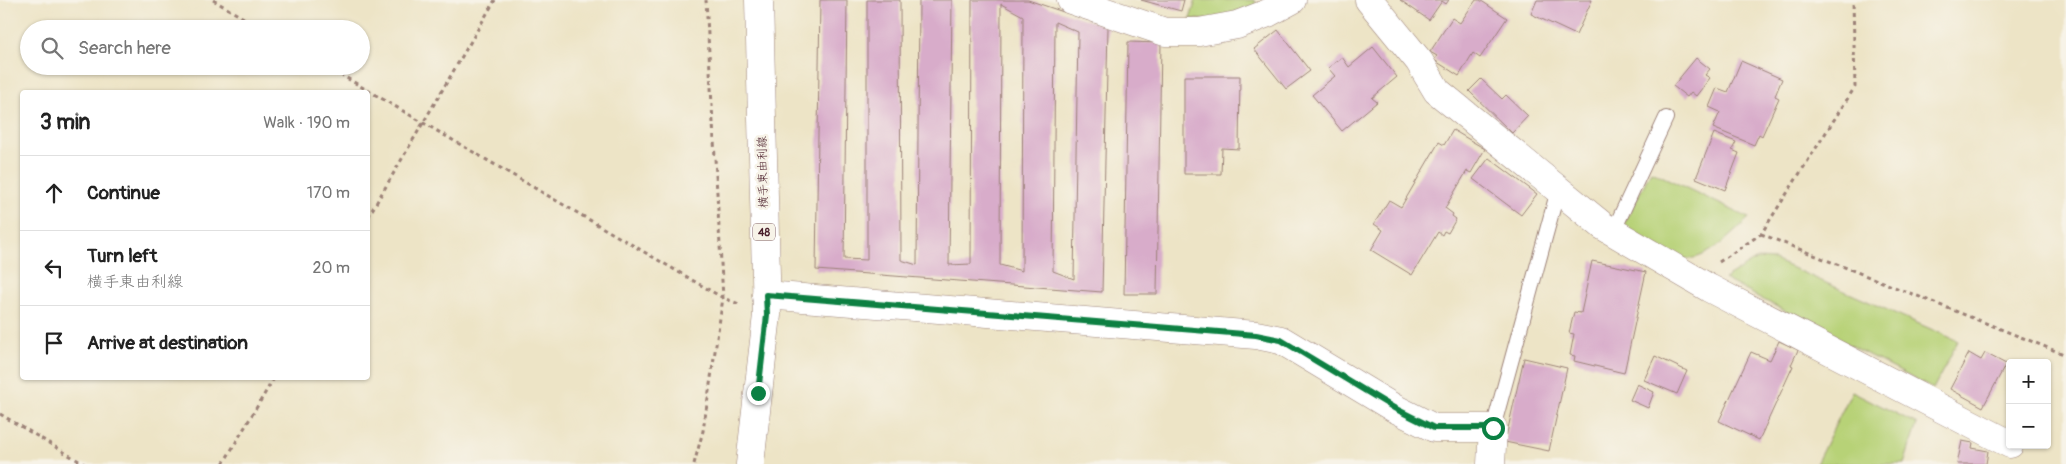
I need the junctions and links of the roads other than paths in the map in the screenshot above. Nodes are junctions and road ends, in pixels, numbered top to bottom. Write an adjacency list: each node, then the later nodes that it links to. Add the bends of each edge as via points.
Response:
1 (759, 0): 8 (street, 横手東由利線 / 48)
2 (1071, 0): 3 (street, via 1165,32 1199,32 1237,25)
3 (1292, 0)
4 (1369, 0): 6 (street, via 1419,61 1437,91)
5 (1666, 118): 7 (lane)
6 (1558, 190): 7 (street); 9 (lane)
7 (1613, 232): 10 (street, via 1694,279)
8 (766, 305): 9 (street, via 1256,335 1281,340 1394,408 1434,428); 12 (street, 横手東由利線 / 48)
9 (1493, 428): 13 (street)
10 (2006, 442)
11 (2018, 449): 14 (street)
12 (750, 464)
13 (1491, 464)
14 (2017, 464)

